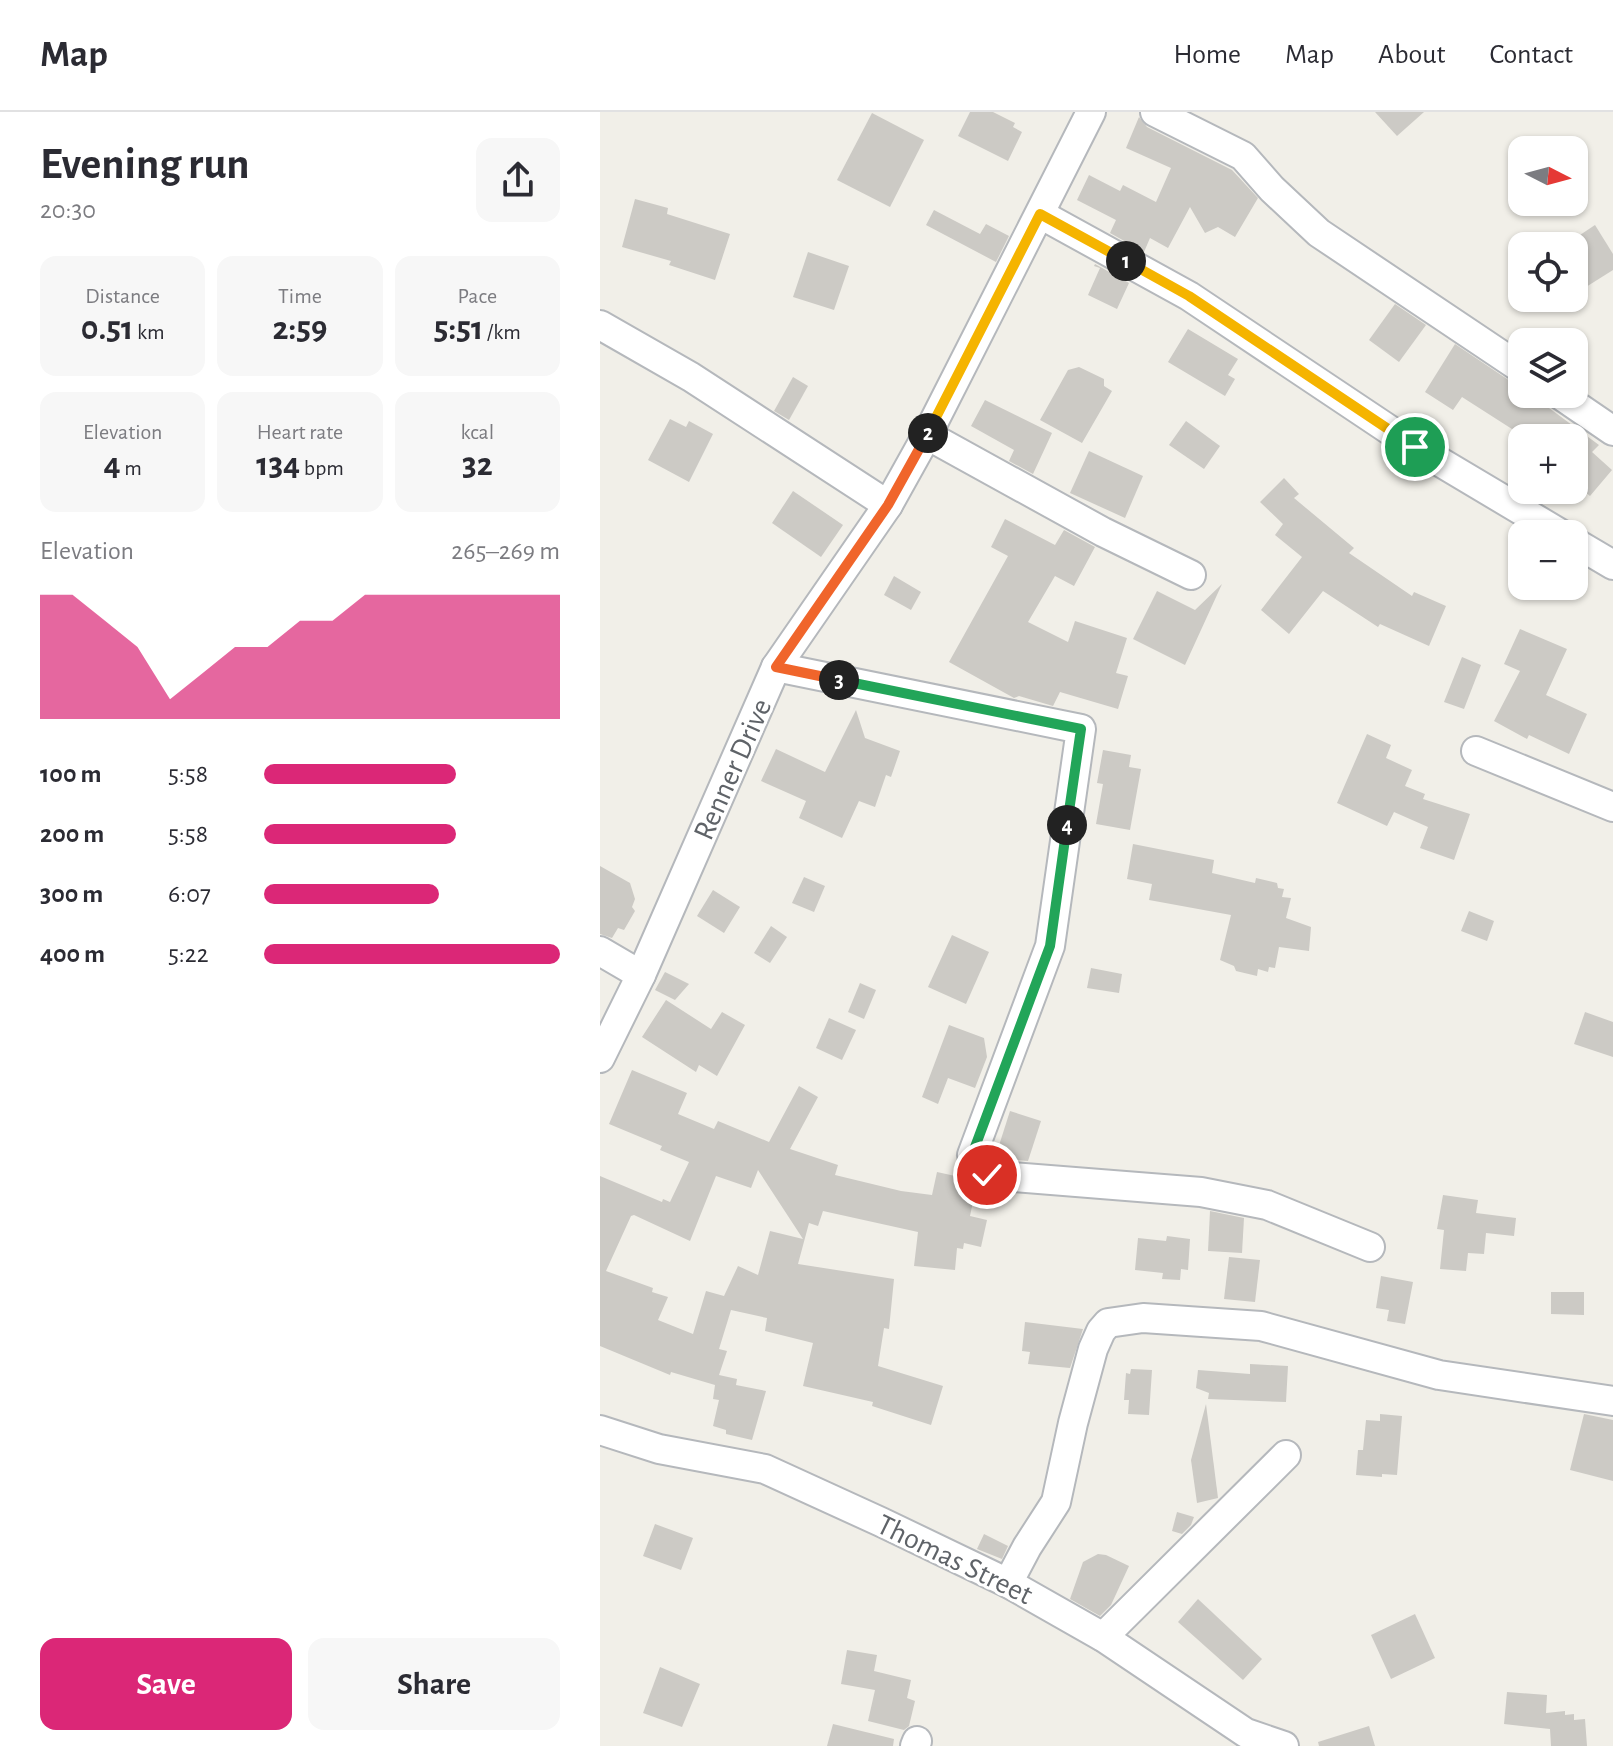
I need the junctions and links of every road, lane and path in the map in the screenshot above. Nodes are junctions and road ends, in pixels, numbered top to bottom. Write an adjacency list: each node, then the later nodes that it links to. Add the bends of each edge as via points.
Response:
1 (1091, 112): 3 (street, Renner Drive)
2 (1155, 112): 5 (street, via 1243,156 1319,233)
3 (1040, 214): 8 (street, Renner Drive); 10 (street, via 1189,296 1415,447)
4 (600, 325): 9 (street, via 691,377)
5 (1508, 360)
6 (1579, 408): 7 (street)
7 (1613, 431)
8 (927, 435): 9 (street, Renner Drive); 13 (street)
9 (888, 505): 14 (street, Renner Drive)
10 (1538, 520)
11 (1588, 550): 12 (street)
12 (1613, 565)
13 (1191, 575)
14 (776, 667): 18 (street, Renner Drive); 20 (street, via 1081,729 1050,946 972,1155 987,1175 1201,1192 1267,1205)
15 (1476, 751): 16 (street)
16 (1613, 807)
17 (600, 951): 18 (street)
18 (641, 975): 19 (street, Renner Drive)
19 (600, 1058)
20 (1370, 1247)
21 (1613, 1401): 24 (street, via 1439,1375 1261,1326 1143,1318 1108,1323 1093,1349 1056,1502)
22 (600, 1430): 24 (street, Thomas Street, via 659,1449 765,1469)
23 (1286, 1455): 25 (street)
24 (1008, 1583): 25 (street, Thomas Street)
25 (1103, 1637): 26 (street, Thomas Street, via 1246,1733)
26 (1284, 1746)

